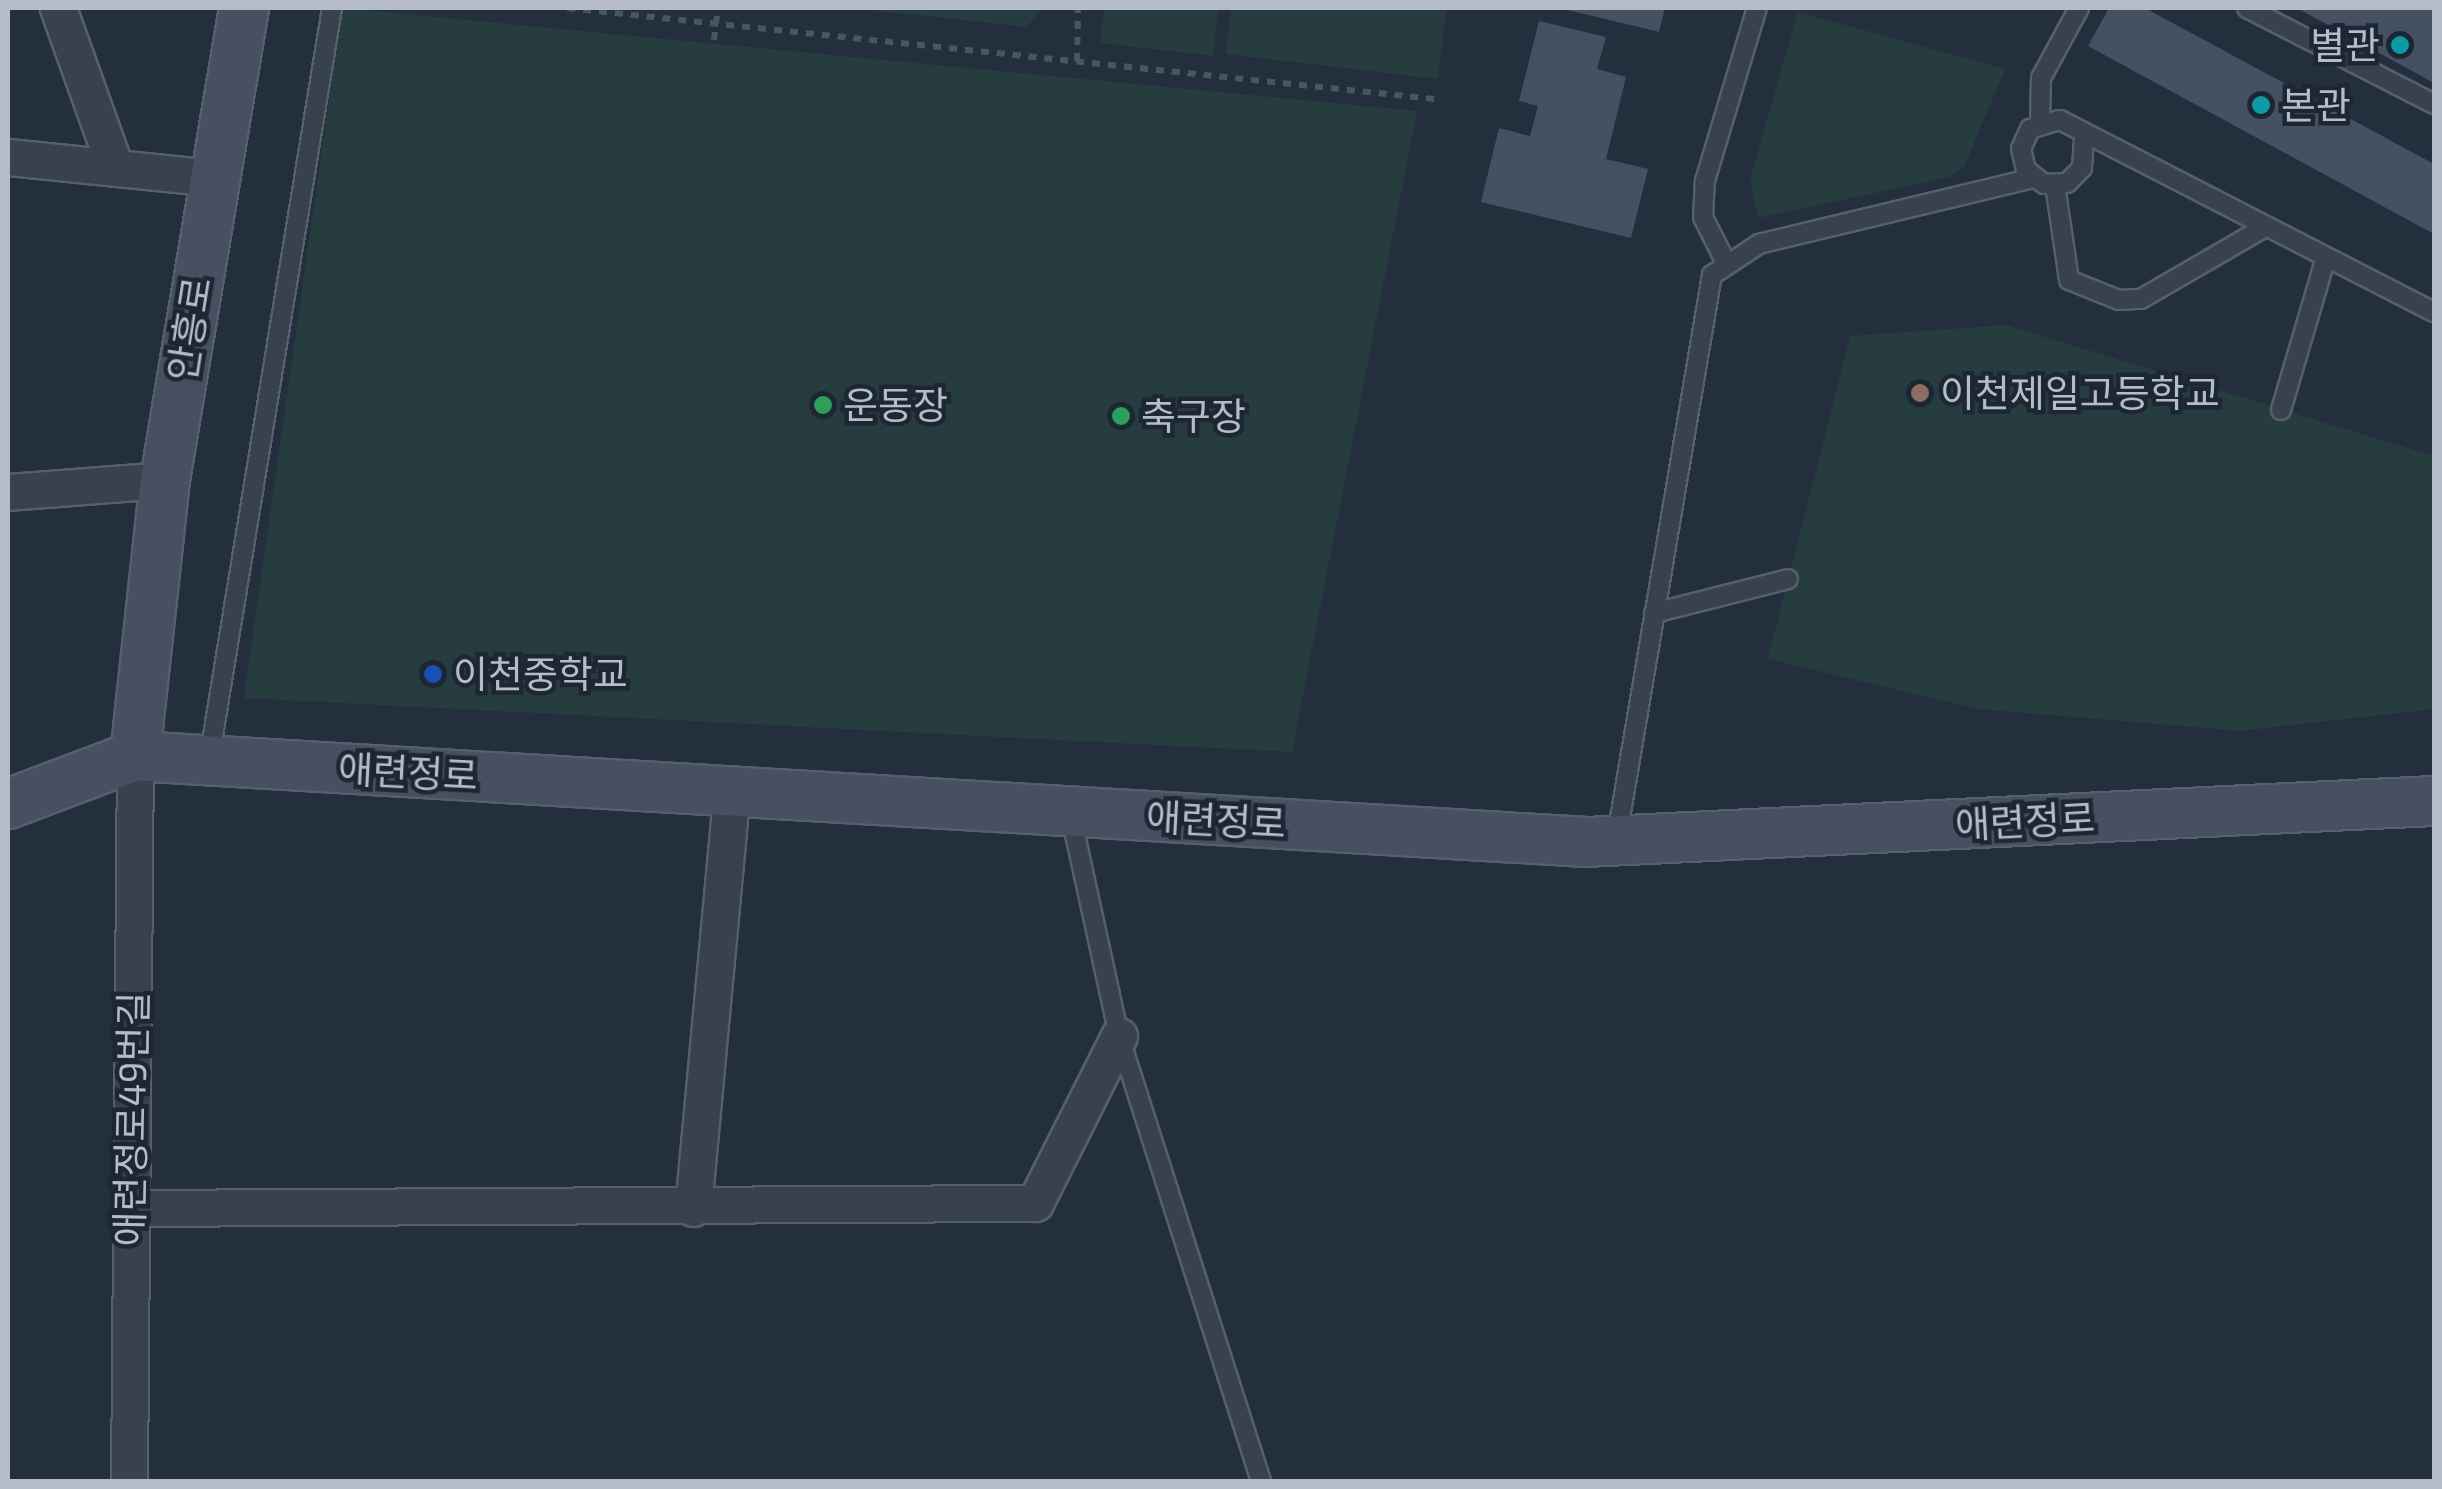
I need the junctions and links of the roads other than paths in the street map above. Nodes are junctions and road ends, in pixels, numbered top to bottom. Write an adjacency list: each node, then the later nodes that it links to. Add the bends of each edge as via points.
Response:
1 (58, 8): 11 (street)
2 (244, 8): 12 (street, 안흥로)
3 (332, 8): 25 (lane)
4 (1756, 8): 17 (lane, via 1702,200)
5 (2079, 8): 8 (lane, via 2041,78)
6 (2248, 8): 7 (lane)
7 (2434, 104)
8 (2040, 122): 9 (lane, via 2060,120); 13 (lane, via 2021,149)
9 (2084, 139): 14 (lane, via 2082,168); 15 (lane)
10 (8, 157): 11 (street)
11 (115, 167): 12 (street)
12 (213, 178): 20 (street, 안흥로)
13 (2034, 178): 14 (lane); 17 (lane, via 1760,244)
14 (2055, 185): 15 (lane, via 2069,280 2119,300 2141,299)
15 (2264, 227): 16 (lane)
16 (2326, 257): 18 (lane); 19 (lane)
17 (1725, 261): 23 (lane, via 1706,294)
18 (2434, 312)
19 (2281, 410)
20 (165, 480): 21 (street); 24 (street, 안흥로)
21 (8, 492)
22 (1788, 579): 23 (lane)
23 (1654, 612): 30 (lane)
24 (135, 756): 25 (street, 애련정로); 28 (street, 애련정로); 32 (street, 애련정로49번길)
25 (209, 761): 26 (street, 애련정로)
26 (732, 791): 29 (street, 애련정로); 33 (street)
27 (2434, 801): 30 (street, 애련정로)
28 (8, 804)
29 (1070, 811): 30 (street, 애련정로); 31 (lane)
30 (1616, 842)
31 (1119, 1036): 33 (street, via 1035,1203); 35 (lane)
32 (129, 1208): 33 (street); 34 (street, 애련정로49번길)
33 (693, 1208)
34 (129, 1482)
35 (1261, 1482)

